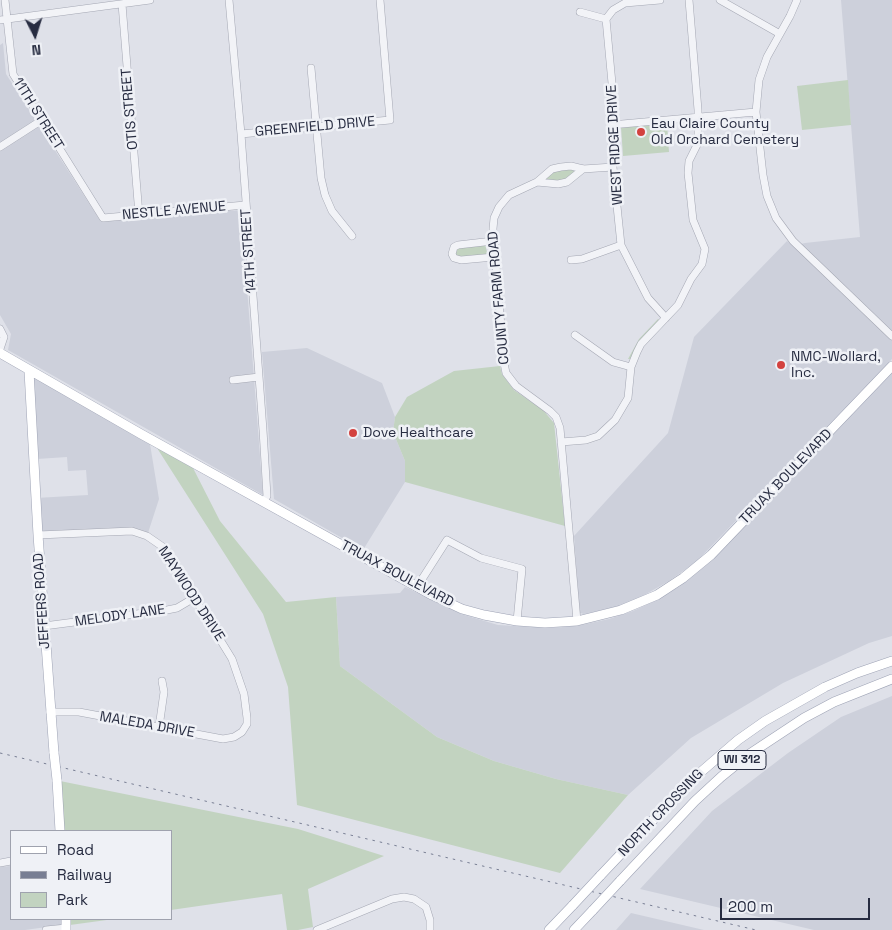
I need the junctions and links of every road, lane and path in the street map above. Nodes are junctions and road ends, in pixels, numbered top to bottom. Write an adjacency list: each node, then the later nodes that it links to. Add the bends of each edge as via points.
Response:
1 (5, 0): 14 (street, 11TH STREET)
2 (80, 0): 11 (street)
3 (150, 0): 10 (street)
4 (229, 0): 22 (street, 14TH STREET)
5 (380, 0): 21 (street, GREENFIELD DRIVE, via 390,120)
6 (660, 0): 13 (street, via 625,3)
7 (689, 0): 18 (street)
8 (720, 0): 15 (street)
9 (797, 0): 15 (street)
10 (122, 4): 11 (street); 28 (street, OTIS STREET)
11 (82, 9): 14 (street)
12 (580, 12): 13 (street)
13 (606, 19): 20 (street, WEST RIDGE DRIVE, via 613,94)
14 (4, 20): 19 (street, 11TH STREET, via 12,74)
15 (780, 34): 17 (street, via 762,68)
16 (311, 68): 21 (street)
17 (756, 112): 18 (street); 38 (street, via 764,186 776,218 794,242)
18 (698, 117): 20 (street); 35 (street, via 697,145 688,173 693,220 703,242 704,256 678,306)
19 (42, 120): 23 (street); 29 (street, 11TH STREET)
20 (611, 125): 24 (street, WEST RIDGE DRIVE)
21 (316, 127): 22 (street, GREENFIELD DRIVE); 30 (street, via 320,178 325,195 332,211)
22 (241, 134): 27 (street, 14TH STREET)
23 (0, 147)
24 (613, 167): 25 (street, COUNTY FARM ROAD); 32 (street, WEST RIDGE DRIVE)
25 (583, 169): 26 (street, COUNTY FARM ROAD, via 567,182); 26 (street, COUNTY FARM ROAD, via 572,166 552,169)
26 (537, 182): 31 (street, COUNTY FARM ROAD, via 509,195 499,206 494,218)
27 (245, 205): 28 (street, NESTLE AVENUE); 44 (street, 14TH STREET)
28 (138, 215): 29 (street, NESTLE AVENUE)
29 (103, 218)
30 (352, 236)
31 (493, 241): 33 (street, COUNTY FARM ROAD); 33 (street, via 458,245 452,254 461,260)
32 (621, 245): 34 (street); 35 (street, WEST RIDGE DRIVE, via 648,298)
33 (494, 257): 46 (street, COUNTY FARM ROAD, via 506,373 516,386 554,414)
34 (571, 260)
35 (666, 318): 42 (street, via 641,344)
36 (0, 329): 39 (street, via 4,337)
37 (575, 335): 42 (street, via 613,362)
38 (892, 336)
39 (0, 349)
40 (0, 353): 43 (main road, TRUAX BOULEVARD)
41 (892, 366): 51 (main road, TRUAX BOULEVARD, via 700,566 671,587 640,603)
42 (631, 367): 46 (street, via 628,398 615,420 598,436)
43 (29, 371): 47 (main road, TRUAX BOULEVARD); 48 (main road, JEFFERS ROAD)
44 (259, 377): 45 (street); 47 (street, 14TH STREET, via 267,496)
45 (233, 380)
46 (562, 442): 51 (street, COUNTY FARM ROAD)
47 (264, 502): 49 (main road, TRUAX BOULEVARD)
48 (38, 535): 50 (street, MAYWOOD DRIVE, via 122,531 148,536 163,547); 53 (main road, JEFFERS ROAD)
49 (417, 587): 52 (main road, TRUAX BOULEVARD, via 462,609); 52 (street, via 447,540 481,558 522,569)
50 (194, 598): 53 (street, MELODY LANE, via 167,610); 59 (street, MAYWOOD DRIVE, via 238,672 247,710 247,724)
51 (576, 621): 52 (main road, TRUAX BOULEVARD)
52 (517, 622)
53 (44, 626): 57 (main road, JEFFERS ROAD)
54 (892, 661): 65 (main road, NORTH CROSSING, bridge, via 825,687 738,740 687,784)
55 (892, 679): 66 (main road, NORTH CROSSING / WI 312, bridge, via 804,718 748,755 695,801)
56 (162, 681): 58 (street, via 164,692)
57 (50, 712): 58 (street, MALEDA DRIVE, via 79,712); 60 (main road, JEFFERS ROAD, bridge)
58 (159, 726): 59 (street, MALEDA DRIVE, via 223,739)
59 (242, 732)
60 (60, 830)
61 (66, 925): 62 (street)
62 (46, 930)
63 (317, 930): 64 (street, via 404,897 426,907)
64 (430, 930)
65 (550, 930)
66 (574, 930)

